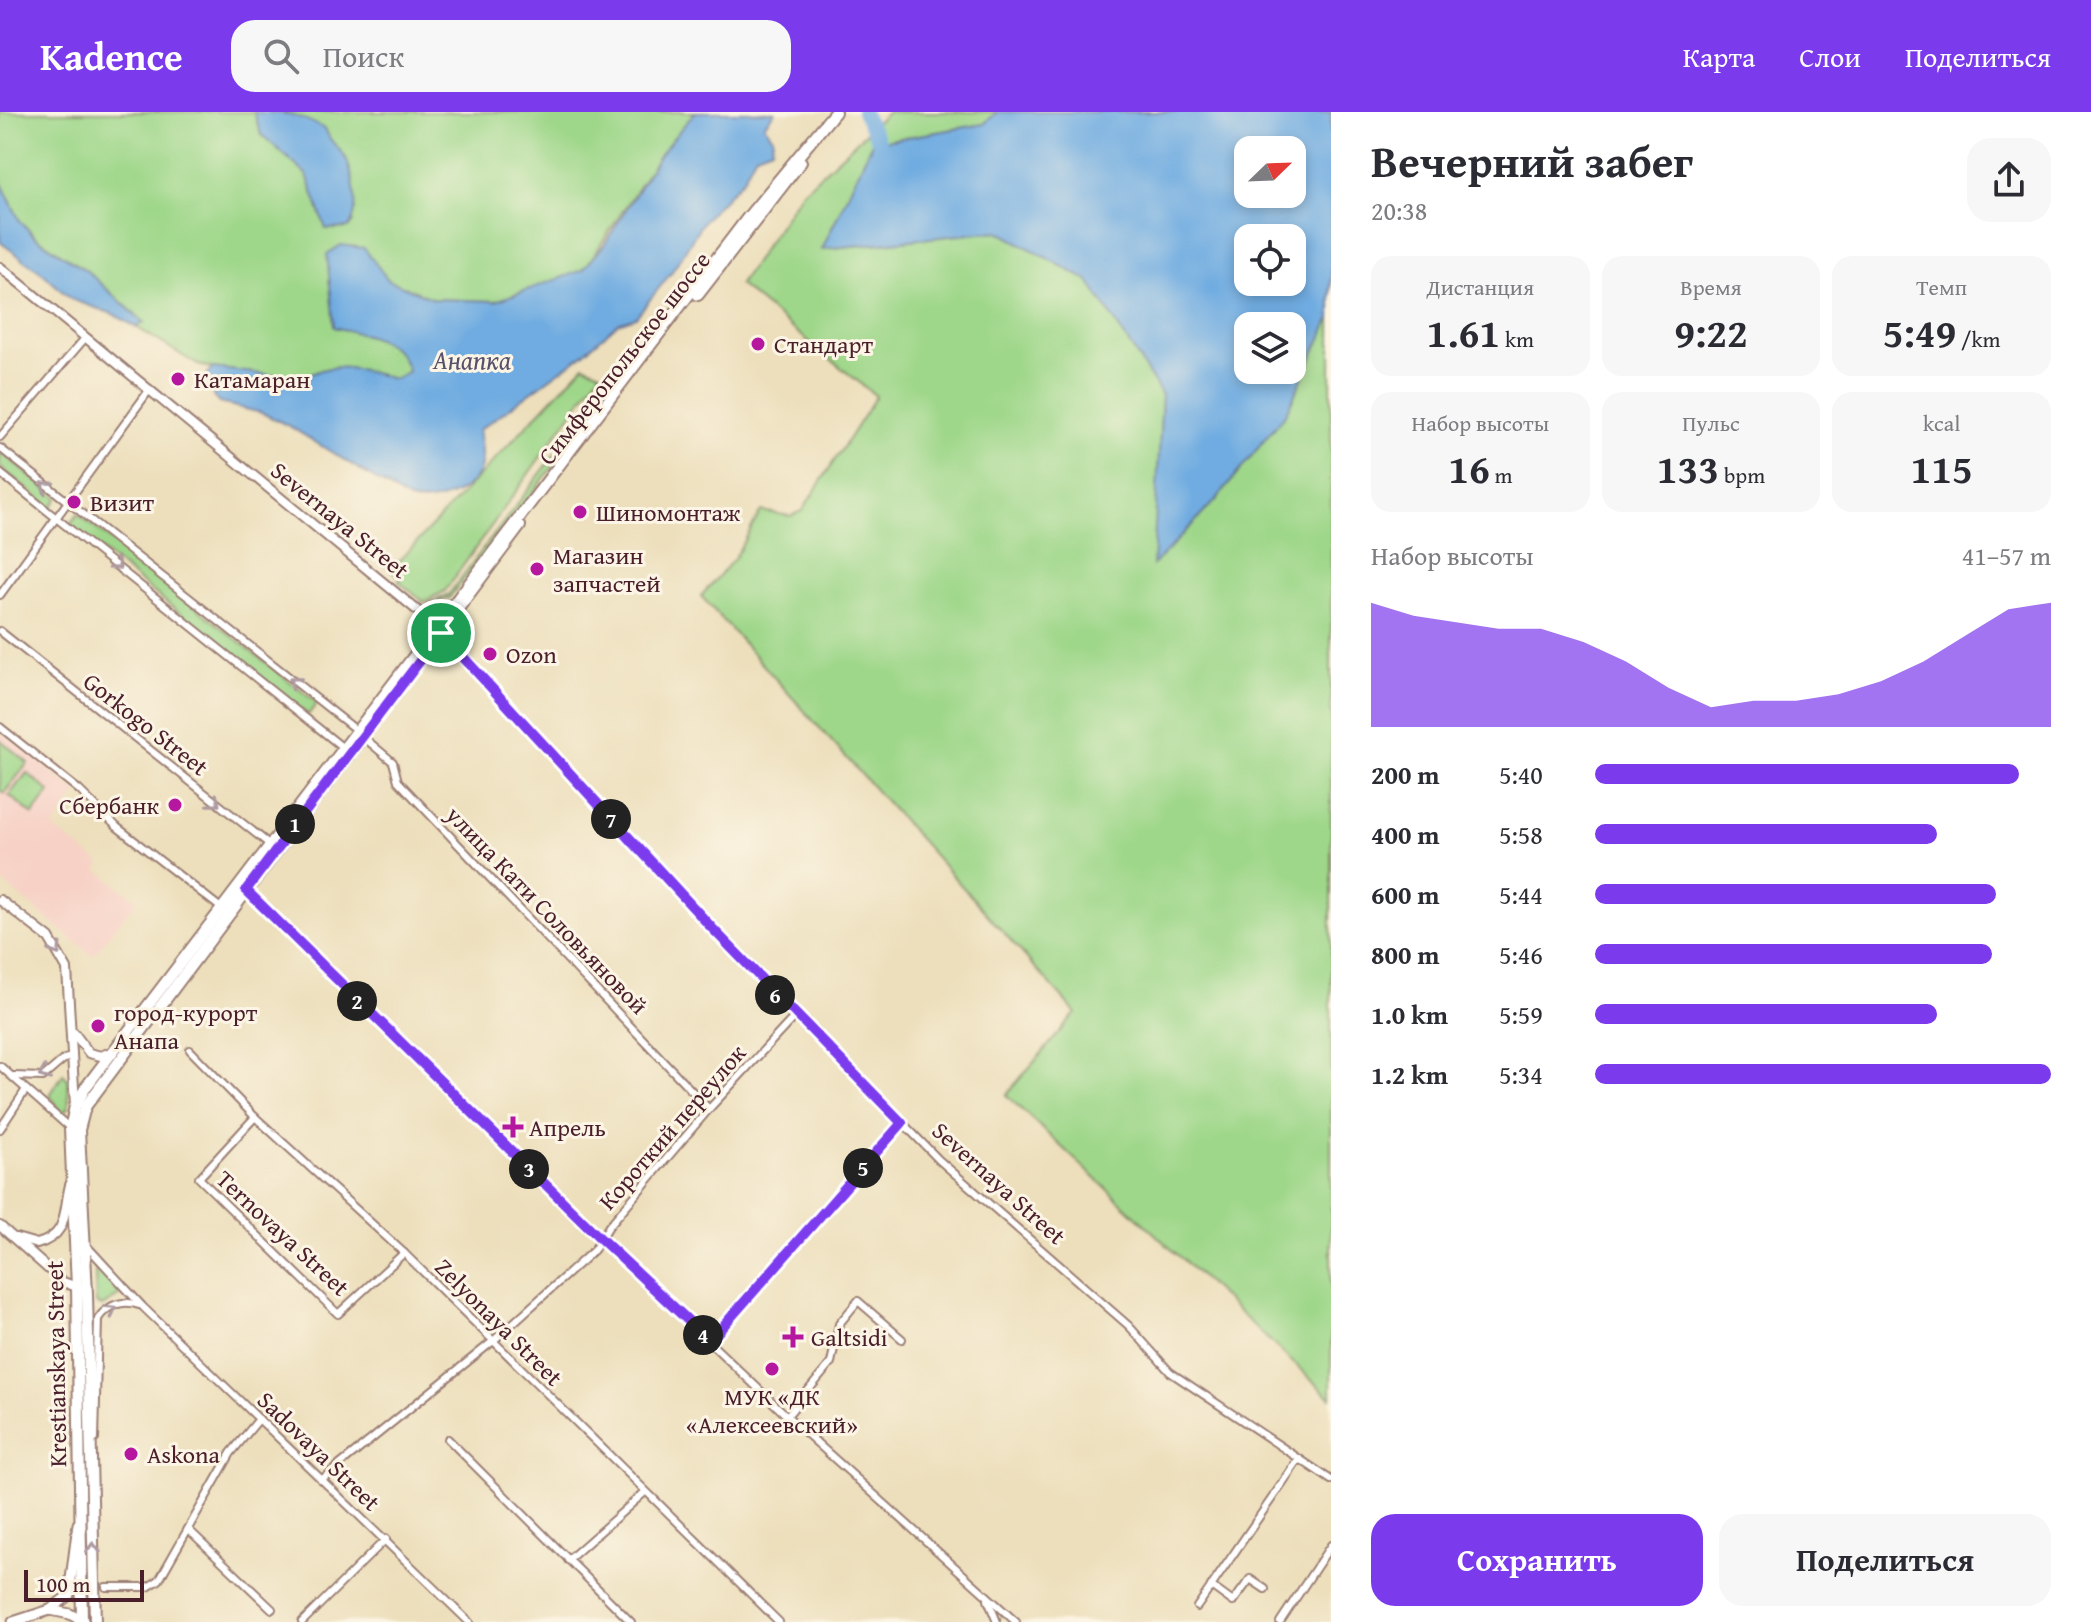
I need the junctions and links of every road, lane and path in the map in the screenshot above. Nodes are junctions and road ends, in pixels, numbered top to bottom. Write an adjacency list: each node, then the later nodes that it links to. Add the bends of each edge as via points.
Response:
1 (835, 112): 5 (main road, Симферопольское шоссе, via 748,217)
2 (844, 112): 5 (main road, Симферопольское шоссе)
3 (0, 267): 4 (street, Severnaya Street)
4 (86, 337): 6 (street, Severnaya Street); 7 (street)
5 (658, 341): 13 (main road, Симферопольское шоссе)
6 (150, 389): 10 (street); 13 (street, Severnaya Street)
7 (0, 437)
8 (0, 448): 10 (street, улица Кати Соловьяновой, one-way to 8)
9 (0, 473): 11 (street)
10 (66, 502): 11 (street); 16 (street, улица Кати Соловьяновой, one-way to 10)
11 (55, 516): 12 (street); 17 (street, one-way to 17)
12 (0, 595)
13 (438, 629): 16 (main road, Krestianskaya Street); 22 (street, Severnaya Street)
14 (0, 631): 18 (street, Gorkogo Street, one-way to 18)
15 (0, 727): 21 (street)
16 (359, 733): 17 (main road, Krestianskaya Street); 19 (main road, Krestianskaya Street); 31 (street, улица Кати Соловьяновой, via 393,762 398,781)
17 (342, 747): 18 (main road, Krestianskaya Street)
18 (269, 844): 21 (main road, Krestianskaya Street)
19 (246, 890): 35 (main road, Krestianskaya Street, via 96,1089); 39 (street)
20 (0, 900): 23 (street, one-way to 23, via 56,948 67,969)
21 (221, 908): 24 (main road, Krestianskaya Street)
22 (795, 1016): 31 (street, Короткий переулок); 33 (street, Severnaya Street)
23 (71, 1023): 24 (street, via 89,1053 101,1056); 26 (street)
24 (120, 1046): 30 (main road, Krestianskaya Street)
25 (190, 1050): 32 (street, Zelyonaya Street)
26 (72, 1057): 28 (street, one-way to 28, via 37,1079); 30 (street)
27 (0, 1066): 28 (street)
28 (10, 1075): 29 (street)
29 (25, 1091): 34 (street); 35 (street)
30 (75, 1106): 35 (main road, Krestianskaya Street)
31 (709, 1109): 39 (street, Короткий переулок)
32 (255, 1117): 41 (street, Zelyonaya Street); 41 (street, Ternovaya Street, via 199,1178 338,1314)
33 (902, 1123): 45 (street); 50 (street, Severnaya Street, via 1129,1326 1170,1372)
34 (0, 1129)
35 (76, 1132): 36 (main road, Krestianskaya Street); 40 (main road, Krestianskaya Street)
36 (72, 1180): 38 (street, via 58,1234 37,1244); 42 (main road, Krestianskaya Street)
37 (0, 1226): 38 (street)
38 (16, 1238): 42 (street, via 63,1282)
39 (601, 1239): 45 (street); 46 (street, Короткий переулок)
40 (85, 1244): 42 (main road, Krestianskaya Street); 43 (street, Sadovaya Street)
41 (404, 1253): 46 (street, Zelyonaya Street)
42 (82, 1287): 51 (main road, Krestianskaya Street); 55 (main road, Krestianskaya Street)
43 (143, 1307): 48 (street, Sadovaya Street); 51 (street, one-way to 43, via 97,1422 98,1319 108,1307 123,1302)
44 (902, 1339): 47 (street, via 858,1301 839,1324 831,1363)
45 (710, 1341): 47 (street)
46 (492, 1342): 52 (street, Короткий переулок); 54 (street, Zelyonaya Street)
47 (787, 1416): 63 (street)
48 (259, 1419): 52 (street, Sadovaya Street); 56 (street, via 231,1453)
49 (448, 1439): 59 (street)
50 (1299, 1459): 53 (street, Severnaya Street); 60 (street)
51 (90, 1463): 69 (main road, Krestianskaya Street, one-way to 51)
52 (321, 1480): 57 (street, Sadovaya Street)
53 (1331, 1480)
54 (645, 1492): 59 (street); 73 (street, Zelyonaya Street)
55 (78, 1521): 66 (main road, via 71,1589 65,1601); 67 (main road, Krestianskaya Street)
56 (188, 1529): 61 (street, via 159,1580 148,1587); 65 (street)
57 (386, 1539): 70 (street); 71 (street, Sadovaya Street)
58 (1331, 1545): 76 (street)
59 (568, 1560): 72 (street)
60 (1211, 1586): 62 (street, via 1233,1602 1250,1579); 64 (street)
61 (106, 1587)
62 (1265, 1589)
63 (987, 1597): 74 (street); 75 (street)
64 (1197, 1607)
65 (272, 1609)
66 (50, 1610): 67 (main road); 68 (main road)
67 (82, 1621)
68 (13, 1622)
69 (95, 1622)
70 (302, 1622)
71 (469, 1622)
72 (631, 1622)
73 (779, 1622)
74 (997, 1622)
75 (1013, 1622)
76 (1280, 1622)

